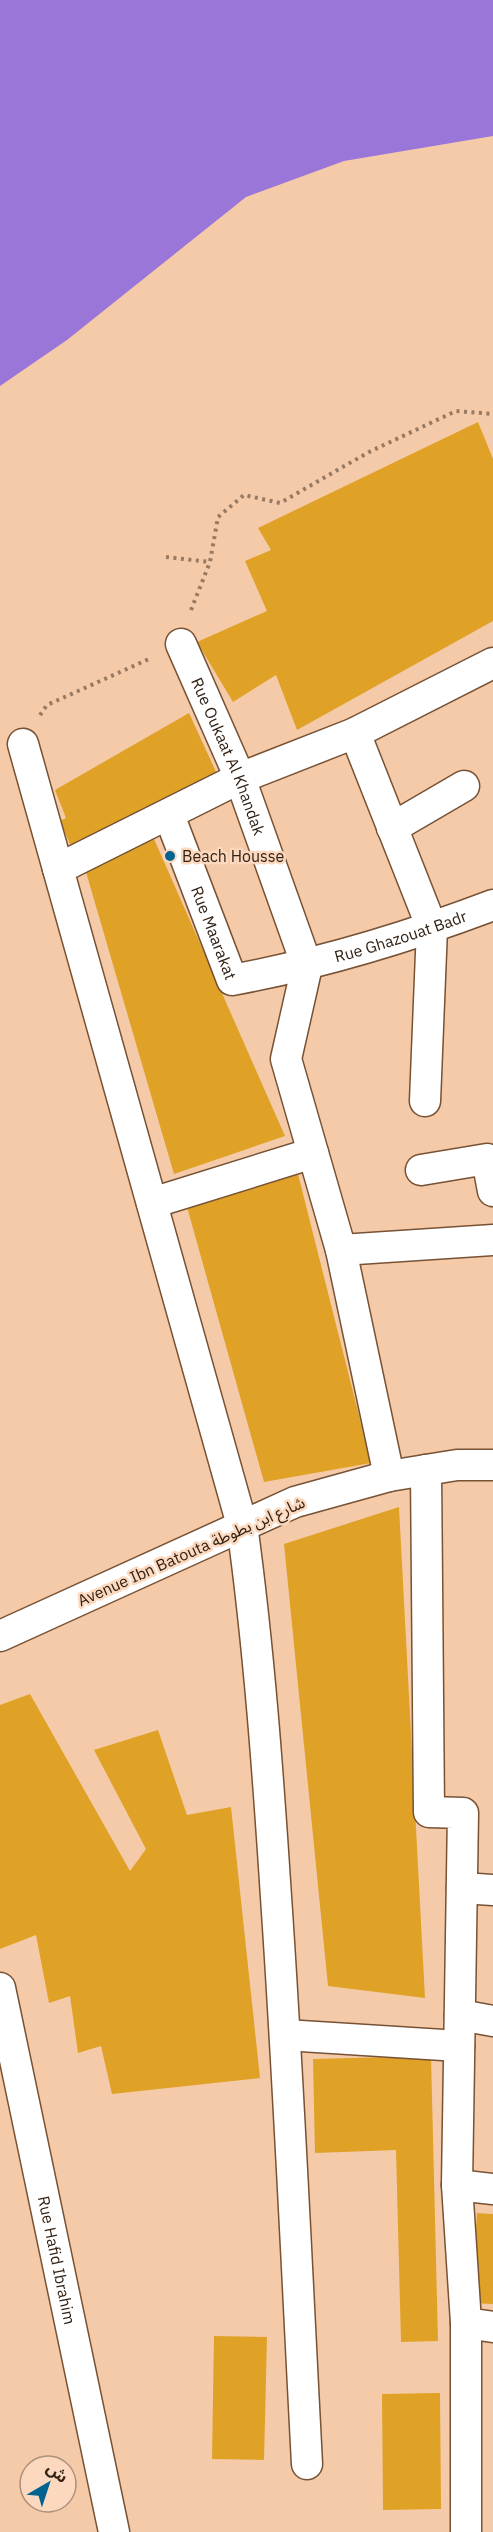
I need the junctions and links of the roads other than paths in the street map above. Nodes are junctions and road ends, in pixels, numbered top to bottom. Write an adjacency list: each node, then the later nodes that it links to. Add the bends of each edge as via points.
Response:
1 (181, 644): 5 (street, Rue Oukaat Al Khandak)
2 (493, 663): 3 (street)
3 (355, 733): 5 (street); 8 (street)
4 (23, 744): 9 (street)
5 (240, 778): 7 (street); 12 (street, Rue Oukaat Al Khandak)
6 (464, 786): 8 (street)
7 (169, 815): 9 (street); 12 (street, Rue Maarakat, via 232,980)
8 (392, 828): 11 (street)
9 (58, 869): 17 (street)
10 (493, 905): 11 (street, Rue Ghazouat Badr)
11 (432, 928): 12 (street, Rue Ghazouat Badr); 13 (street)
12 (307, 966): 14 (street, via 286,1059)
13 (425, 1101)
14 (313, 1153): 17 (street); 19 (street)
15 (421, 1170): 16 (street, via 487,1159)
16 (493, 1191)
17 (152, 1203): 23 (street)
18 (493, 1240): 19 (street)
19 (341, 1250): 22 (street)
20 (493, 1465): 21 (street, Avenue Ibn Batouta شارع ابن بطوطة)
21 (426, 1470): 22 (street, Avenue Ibn Batouta شارع ابن بطوطة); 25 (street, via 429,1812 463,1813)
22 (389, 1476): 23 (street, Avenue Ibn Batouta شارع ابن بطوطة, via 295,1502)
23 (242, 1525): 24 (street, Avenue Ibn Batouta شارع ابن بطوطة); 30 (street, via 256,1623)
24 (0, 1636)
25 (462, 1888): 26 (street); 28 (street)
26 (493, 1890)
27 (0, 1988): 36 (street, Rue Hafid Ibrahim)
28 (460, 2015): 29 (street); 31 (street)
29 (493, 2021)
30 (285, 2035): 31 (street); 35 (street)
31 (459, 2046): 32 (street)
32 (457, 2185): 33 (street); 34 (street)
33 (493, 2189)
34 (479, 2325): 37 (street)
35 (307, 2464)
36 (114, 2532)
37 (465, 2532)

